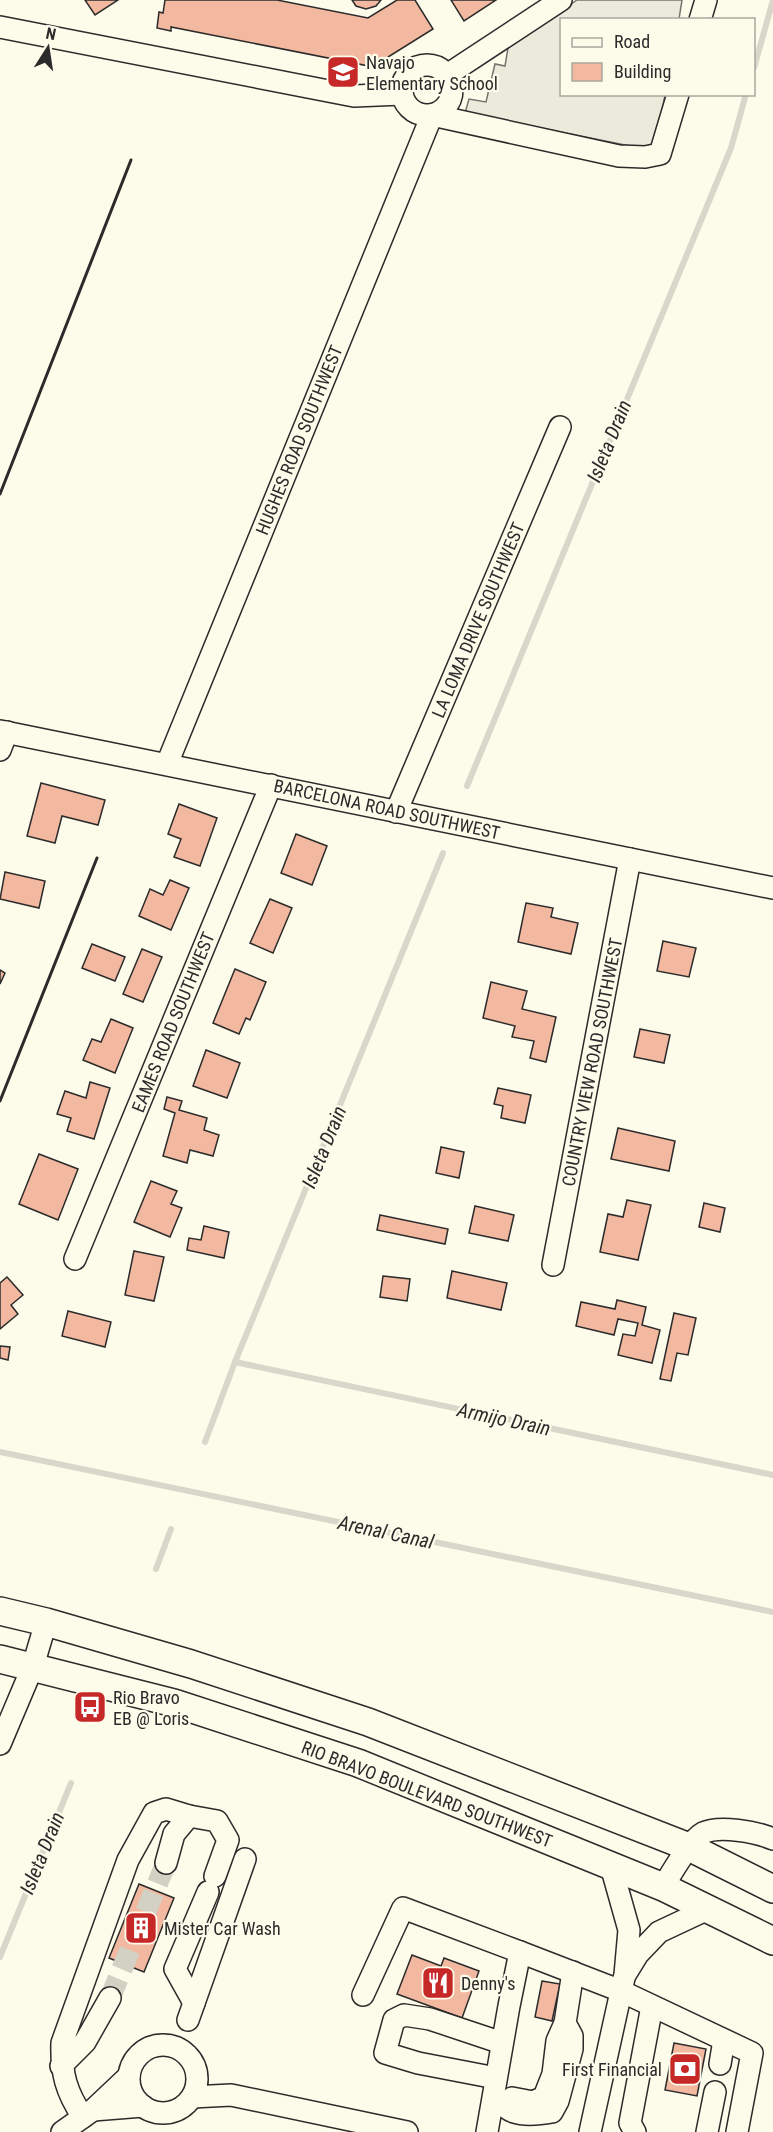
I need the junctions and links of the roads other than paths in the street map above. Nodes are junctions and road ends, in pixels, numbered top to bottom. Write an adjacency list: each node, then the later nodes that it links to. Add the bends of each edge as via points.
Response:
1 (561, 0): 5 (street)
2 (706, 0): 3 (street)
3 (701, 18)
4 (0, 27): 6 (street, via 354,96)
5 (447, 75): 6 (street, via 432,66 416,68 404,79); 8 (street, via 451,99)
6 (402, 94): 8 (street, via 409,109)
7 (677, 96): 8 (street, via 660,154 645,158 619,156)
8 (432, 115): 11 (street, HUGHES ROAD SOUTHWEST)
9 (560, 428): 13 (street, LA LOMA DRIVE SOUTHWEST)
10 (2, 738): 11 (street, BARCELONA ROAD SOUTHWEST)
11 (167, 764): 12 (street, BARCELONA ROAD SOUTHWEST)
12 (271, 785): 13 (street, BARCELONA ROAD SOUTHWEST); 16 (street, EAMES ROAD SOUTHWEST)
13 (396, 812): 14 (street, BARCELONA ROAD SOUTHWEST)
14 (630, 859): 15 (street, BARCELONA ROAD SOUTHWEST); 17 (street, COUNTRY VIEW ROAD SOUTHWEST)
15 (773, 888)
16 (75, 1259)
17 (553, 1265)
18 (0, 1611): 19 (main road)
19 (46, 1622): 21 (street); 25 (main road, via 368,1722)
20 (0, 1659): 21 (main road, RIO BRAVO BOULEVARD SOUTHWEST)
21 (33, 1666): 22 (street); 28 (main road, RIO BRAVO BOULEVARD SOUTHWEST, via 174,1703 358,1763)
22 (0, 1744)
23 (189, 1816): 27 (street, via 174,1834); 39 (street, via 217,1821 228,1840 175,1969); 45 (street, via 166,1809 154,1813 128,1860 62,2043)
24 (773, 1839): 25 (street, via 729,1829 703,1833)
25 (689, 1847): 29 (street); 30 (main road)
26 (245, 1859): 39 (street)
27 (166, 1863)
28 (611, 1866): 29 (main road, RIO BRAVO BOULEVARD SOUTHWEST); 35 (street, via 629,1930)
29 (663, 1887): 31 (main road, RIO BRAVO BOULEVARD SOUTHWEST)
30 (773, 1889)
31 (708, 1909): 32 (main road, RIO BRAVO BOULEVARD SOUTHWEST); 35 (street, via 659,1932 638,1954)
32 (773, 1941)
33 (520, 1952): 34 (street); 36 (street, via 404,1908); 41 (street)
34 (573, 1972): 35 (street); 52 (street, via 565,2023 572,2036 572,2049 552,2112 513,2112)
35 (623, 1983): 38 (street); 58 (street)
36 (363, 1995)
37 (110, 1998): 45 (street, via 85,2042)
38 (652, 2006): 40 (street); 59 (street, via 630,2123)
39 (191, 2012): 42 (street); 43 (street)
40 (724, 2040): 44 (street); 61 (street, via 752,2053)
41 (502, 2043): 48 (street); 48 (street, via 430,2019 404,2015 394,2020 385,2053)
42 (158, 2045): 43 (street, via 170,2045); 46 (street, via 138,2055)
43 (189, 2056): 47 (street)
44 (720, 2064)
45 (61, 2066): 54 (street, via 70,2097)
46 (129, 2076): 53 (street, via 130,2088); 54 (street)
47 (197, 2076): 50 (street); 51 (street)
48 (496, 2078): 52 (street)
49 (715, 2092): 60 (street)
50 (231, 2095): 51 (street); 56 (street)
51 (192, 2097): 53 (street, via 175,2111 164,2113)
52 (498, 2102): 57 (street)
53 (143, 2106): 54 (street)
54 (88, 2113): 55 (street)
55 (62, 2132)
56 (407, 2132)
57 (487, 2132)
58 (590, 2132)
59 (636, 2132)
60 (707, 2132)
61 (737, 2132)

